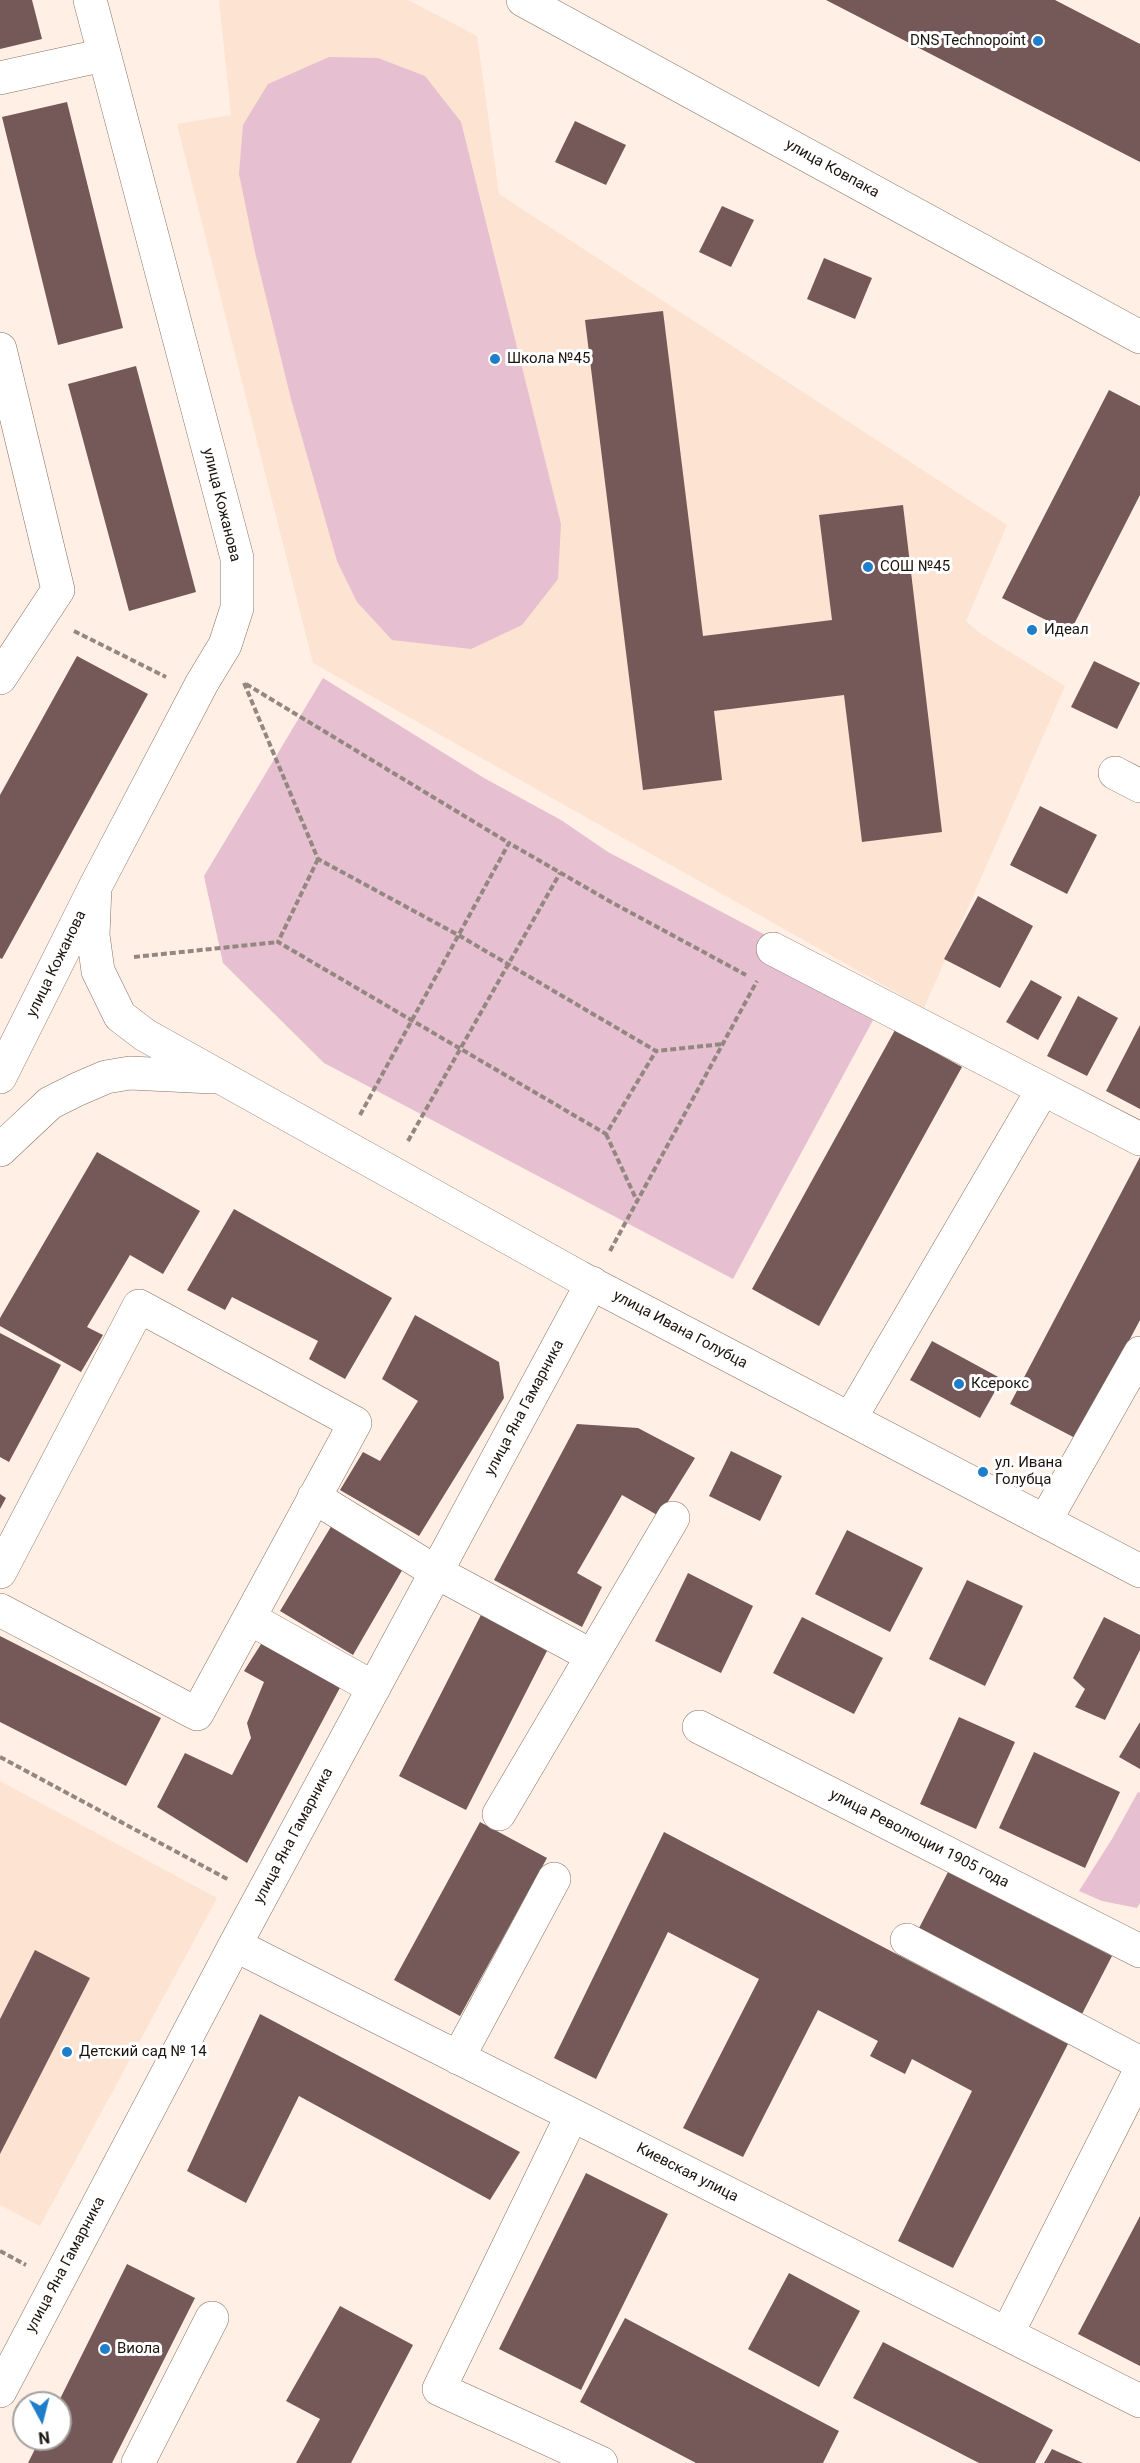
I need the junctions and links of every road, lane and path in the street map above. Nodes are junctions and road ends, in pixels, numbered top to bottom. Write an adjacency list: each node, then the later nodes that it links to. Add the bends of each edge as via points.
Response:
1 (90, 0): 3 (street, улица Кожанова)
2 (524, 0): 5 (street, улица Ковпака)
3 (104, 55): 4 (street); 13 (street, улица Кожанова, via 237,558 237,608 225,645)
4 (0, 78)
5 (1140, 337)
6 (0, 349): 7 (street, via 58,590)
7 (42, 614): 8 (street); 9 (path)
8 (0, 678)
9 (171, 679)
10 (509, 843): 11 (path, via 244,682); 12 (path); 14 (path)
11 (318, 859): 14 (path); 15 (path)
12 (560, 873): 18 (path); 20 (path, via 758,981)
13 (95, 887): 23 (street, улица Кожанова); 24 (street, улица Ивана Голубца, via 93,935 98,971 120,1016 145,1035)
14 (460, 936): 18 (path); 19 (path)
15 (278, 942): 17 (path); 19 (path)
16 (773, 949): 25 (street)
17 (134, 957)
18 (509, 965): 21 (path); 22 (path)
19 (413, 1021): 21 (path); 26 (path)
20 (723, 1044): 22 (path); 31 (path)
21 (462, 1049): 27 (path); 30 (path)
22 (656, 1051): 27 (path)
23 (0, 1077)
24 (225, 1079): 29 (street, via 130,1073 106,1077 50,1103); 32 (street, улица Ивана Голубца)
25 (1043, 1089): 28 (street); 34 (street)
26 (354, 1125)
27 (606, 1134): 31 (path)
28 (1140, 1139)
29 (0, 1150)
30 (402, 1151)
31 (637, 1202): 32 (path)
32 (592, 1283): 34 (street, улица Ивана Голубца); 40 (street, улица Яна Гамарника)
33 (1140, 1353): 37 (street)
34 (850, 1419): 37 (street, улица Ивана Голубца)
35 (314, 1497): 39 (street, via 355,1424 139,1306); 40 (street); 42 (street)
36 (673, 1518): 43 (street)
37 (1045, 1521): 38 (street, улица Ивана Голубца)
38 (1140, 1571)
39 (0, 1572)
40 (436, 1572): 43 (street); 44 (street, улица Яна Гамарника)
41 (0, 1610): 42 (street, via 197,1713)
42 (249, 1618): 44 (street)
43 (592, 1656): 47 (street)
44 (374, 1688): 51 (street, улица Яна Гамарника)
45 (699, 1727): 52 (street, улица Революции 1905 года)
46 (0, 1757): 49 (path)
47 (499, 1814)
48 (554, 1879): 53 (street)
49 (239, 1885)
50 (907, 1940): 54 (street)
51 (235, 1945): 53 (street, Киевская улица); 61 (street, улица Яна Гамарника)
52 (1140, 1952)
53 (458, 2058): 56 (street, Киевская улица)
54 (1140, 2063)
55 (1140, 2071): 60 (street)
56 (572, 2115): 60 (street, Киевская улица); 64 (street, via 439,2389)
57 (0, 2251): 58 (path)
58 (34, 2269)
59 (212, 2318): 63 (street)
60 (1007, 2334): 62 (street, Киевская улица)
61 (0, 2391)
62 (1140, 2401)
63 (138, 2463)
64 (601, 2463)

